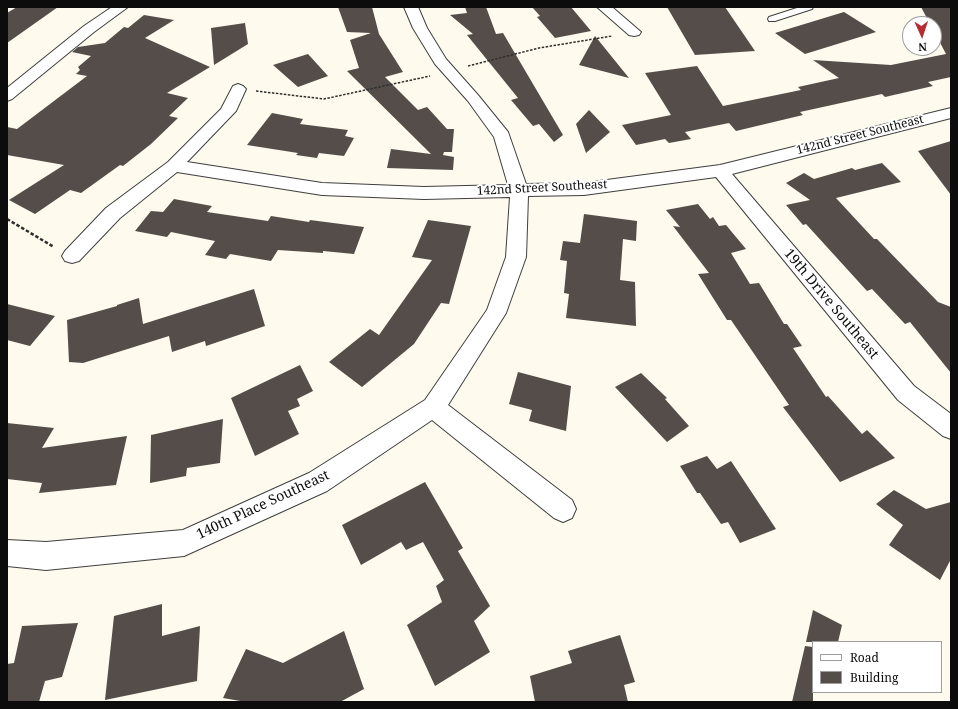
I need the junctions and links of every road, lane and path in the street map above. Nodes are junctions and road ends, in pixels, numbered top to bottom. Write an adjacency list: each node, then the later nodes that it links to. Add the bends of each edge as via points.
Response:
1 (121, 7): 9 (street, via 89,29)
2 (411, 7): 7 (street, via 420,28)
3 (604, 7): 6 (street)
4 (809, 7): 5 (lane)
5 (772, 19)
6 (634, 32): 7 (path, via 539,48)
7 (449, 71): 8 (path, via 338,98 284,96); 13 (street, via 502,136)
8 (238, 88): 11 (street, via 228,111)
9 (7, 96)
10 (951, 113): 12 (street, 142nd Street Southeast)
11 (174, 166): 13 (street, 142nd Street Southeast, via 322,189 424,193); 15 (street, via 113,213)
12 (720, 171): 13 (street, 142nd Street Southeast, via 584,189); 17 (street, 19th Drive Southeast, via 906,393)
13 (519, 191): 16 (street, via 516,257 496,313)
14 (7, 219): 15 (path)
15 (72, 256)
16 (433, 407): 18 (street); 19 (street, 140th Place Southeast, via 318,482 184,543 46,556)
17 (951, 428)
18 (563, 509)
19 (7, 553)

